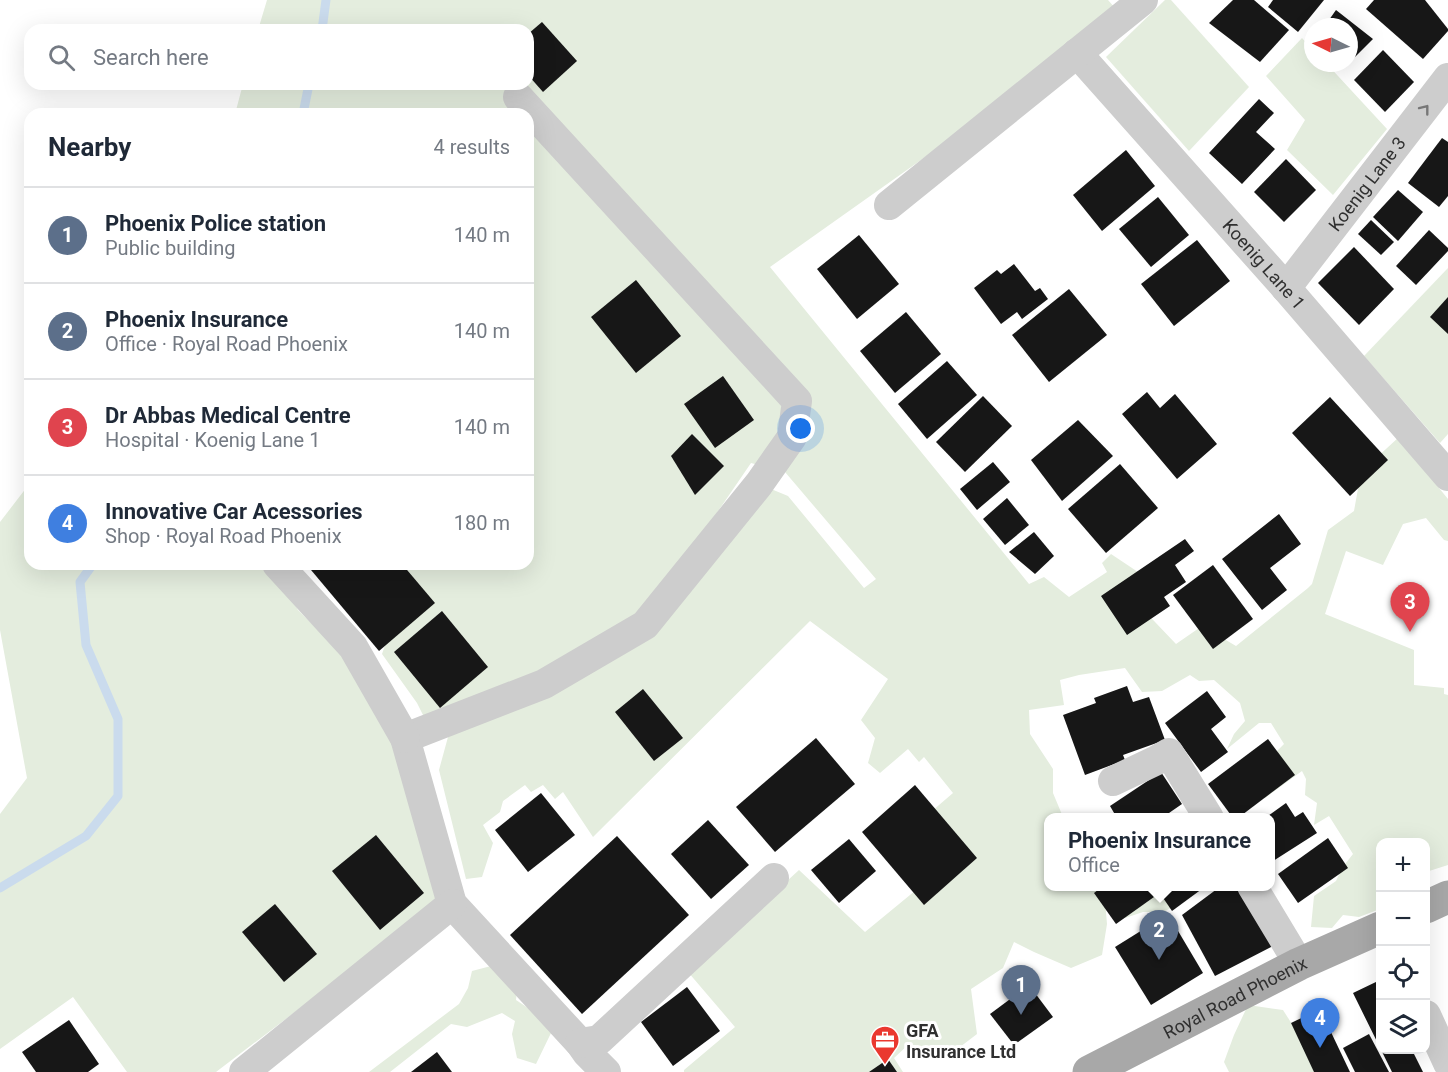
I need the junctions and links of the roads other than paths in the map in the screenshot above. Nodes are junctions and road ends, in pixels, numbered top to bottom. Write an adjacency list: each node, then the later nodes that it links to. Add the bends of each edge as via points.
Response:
1 (1143, 0): 2 (street)
2 (1077, 53): 7 (street); 8 (street, Koenig Lane 1)
3 (1448, 78): 8 (street, Koenig Lane 3, one-way to 3)
4 (518, 97): 5 (street)
5 (528, 108)
6 (534, 114): 11 (street, via 797,401 792,437 645,625 544,684)
7 (889, 205)
8 (1286, 288): 9 (street, Koenig Lane 1)
9 (1444, 463)
10 (282, 570): 11 (street, via 353,647)
11 (405, 738): 17 (street)
12 (1113, 781): 13 (street, via 1169,753)
13 (1206, 813)
14 (774, 878): 22 (street, via 599,1040)
15 (1254, 891): 20 (street)
16 (1448, 897): 18 (main road)
17 (452, 904): 22 (street); 24 (street)
18 (1430, 905)
19 (1376, 930): 20 (main road, Royal Road Phoenix)
20 (1299, 964): 26 (main road, Royal Road Phoenix)
21 (1430, 1026): 23 (street)
22 (580, 1043): 25 (street)
23 (1448, 1064)
24 (244, 1072)
25 (606, 1072)
26 (1089, 1072)

